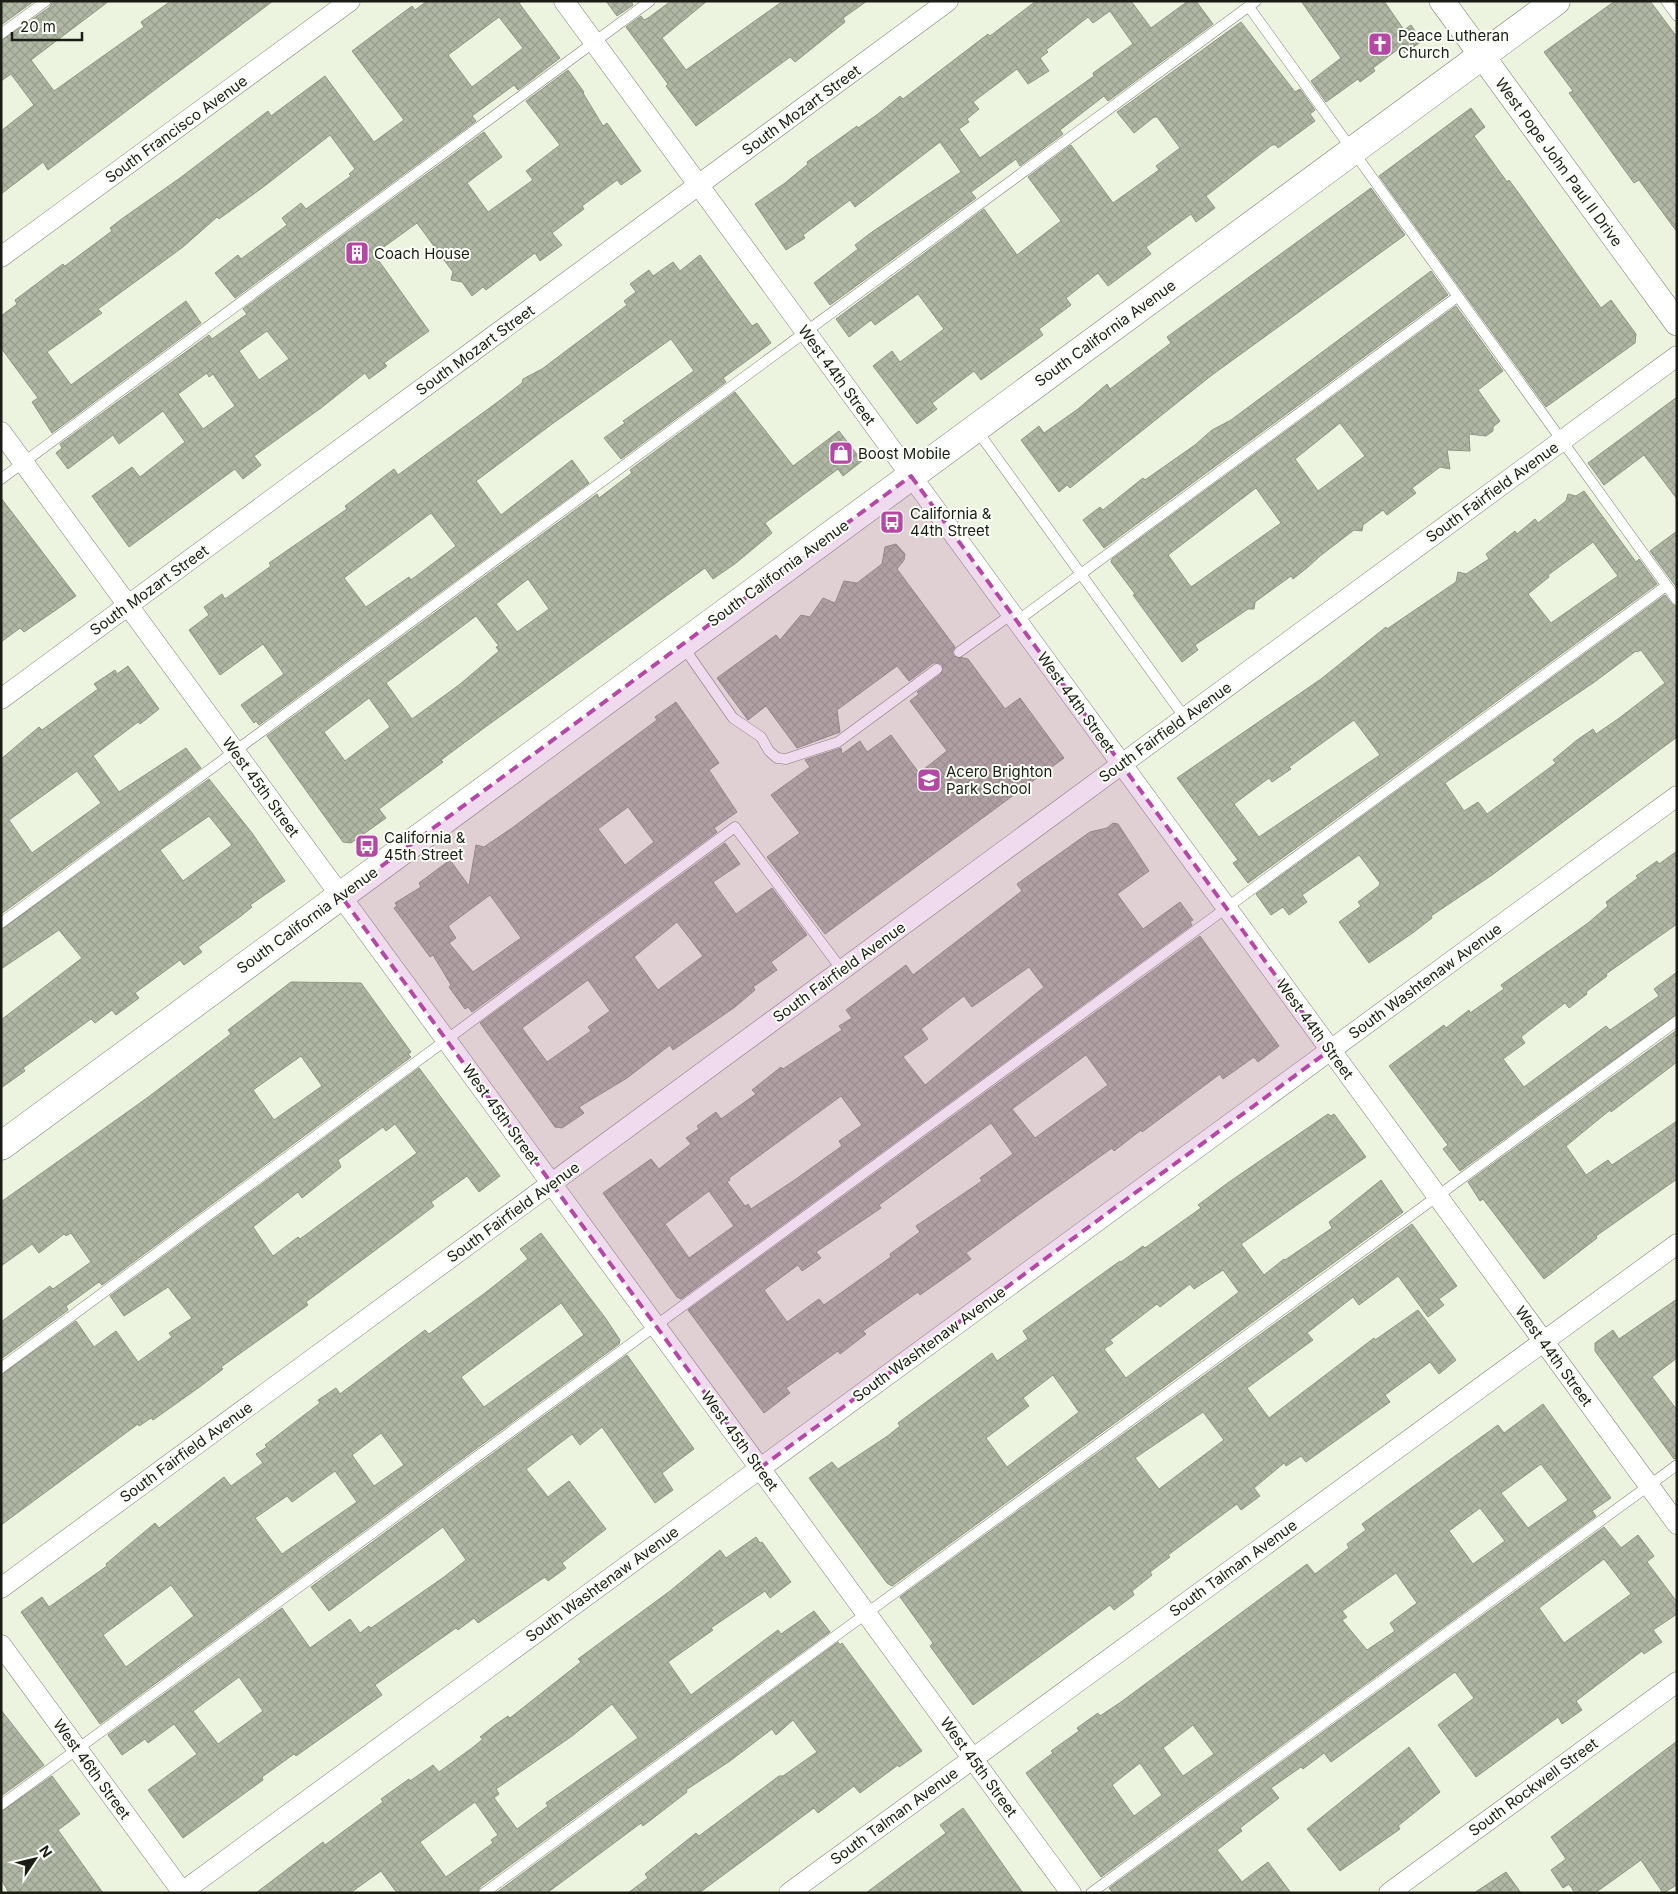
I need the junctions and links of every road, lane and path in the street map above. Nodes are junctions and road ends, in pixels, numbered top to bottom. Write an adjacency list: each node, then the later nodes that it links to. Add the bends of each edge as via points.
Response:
1 (46, 1): 11 (lane)
2 (350, 1): 16 (street, South Francisco Avenue)
3 (564, 1): 12 (street, West 44th Street)
4 (650, 1): 12 (lane)
5 (948, 1): 15 (street, South Mozart Street)
6 (1442, 1): 13 (street, West Pope John Paul II Drive)
7 (1556, 1): 13 (main road, South California Avenue)
8 (1666, 1): 10 (lane)
9 (1252, 4): 14 (lane); 19 (lane)
10 (1677, 16)
11 (1, 34)
12 (594, 42): 15 (street, West 44th Street); 24 (lane)
13 (1482, 56): 14 (main road, South California Avenue); 18 (street, West Pope John Paul II Drive)
14 (1352, 151): 17 (lane); 21 (main road, South California Avenue)
15 (699, 185): 19 (street, West 44th Street); 30 (street, South Mozart Street)
16 (1, 257)
17 (1457, 297): 23 (lane); 27 (lane)
18 (1677, 323)
19 (806, 332): 25 (street, West 44th Street); 37 (lane)
20 (1677, 356): 23 (street, South Fairfield Avenue)
21 (976, 428): 25 (main road, South California Avenue); 27 (lane)
22 (1, 432): 24 (street, West 45th Street)
23 (1561, 441): 28 (lane); 36 (street, South Fairfield Avenue)
24 (24, 463): 26 (lane); 30 (street, West 45th Street)
25 (911, 476): 31 (street, West 44th Street); 32 (main road, South California Avenue)
26 (1, 479)
27 (1081, 574): 31 (lane); 36 (lane)
28 (1666, 586): 29 (lane); 41 (lane)
29 (1677, 600)
30 (128, 605): 35 (street, South Mozart Street); 37 (street, West 45th Street)
31 (1014, 617): 33 (lane); 38 (street, West 44th Street)
32 (682, 645): 34 (lane, via 733,718 761,737 777,758 786,759 838,742); 40 (main road, South California Avenue)
33 (959, 652)
34 (936, 669)
35 (1, 698)
36 (1185, 718): 38 (street, South Fairfield Avenue)
37 (235, 751): 40 (street, West 45th Street); 42 (lane)
38 (1122, 764): 41 (street, West 44th Street); 43 (street, South Fairfield Avenue)
39 (1677, 796): 46 (street, South Washtenaw Avenue)
40 (341, 896): 45 (street, West 45th Street); 47 (main road, South California Avenue)
41 (1226, 908): 46 (street, West 44th Street); 51 (lane)
42 (1, 923)
43 (842, 970): 45 (lane, via 735,827); 48 (street, South Fairfield Avenue)
44 (1677, 1020): 49 (lane)
45 (446, 1040): 48 (street, West 45th Street); 53 (lane)
46 (1330, 1050): 49 (street, West 44th Street); 55 (street, South Washtenaw Avenue)
47 (1, 1146)
48 (552, 1183): 51 (street, West 45th Street); 58 (street, South Fairfield Avenue)
49 (1437, 1196): 52 (street, West 44th Street); 59 (lane)
50 (1677, 1244): 52 (street, South Talman Avenue)
51 (656, 1326): 55 (street, West 45th Street); 62 (lane)
52 (1544, 1342): 56 (street, West 44th Street); 63 (street, South Talman Avenue)
53 (1, 1368)
54 (1677, 1465): 56 (lane)
55 (760, 1468): 59 (street, West 45th Street); 65 (street, South Washtenaw Avenue)
56 (1649, 1486): 57 (street, West 44th Street); 69 (lane)
57 (1677, 1524)
58 (1, 1588)
59 (866, 1613): 63 (street, West 45th Street); 66 (lane)
60 (1, 1645): 62 (street, West 46th Street)
61 (1677, 1682): 70 (street, South Rockwell Street)
62 (78, 1749): 64 (lane); 65 (street, West 46th Street)
63 (973, 1758): 67 (street, South Talman Avenue); 68 (street, West 45th Street)
64 (1, 1805)
65 (182, 1892)
66 (484, 1893)
67 (789, 1893)
68 (1071, 1893)
69 (1091, 1893)
70 (1389, 1893)

